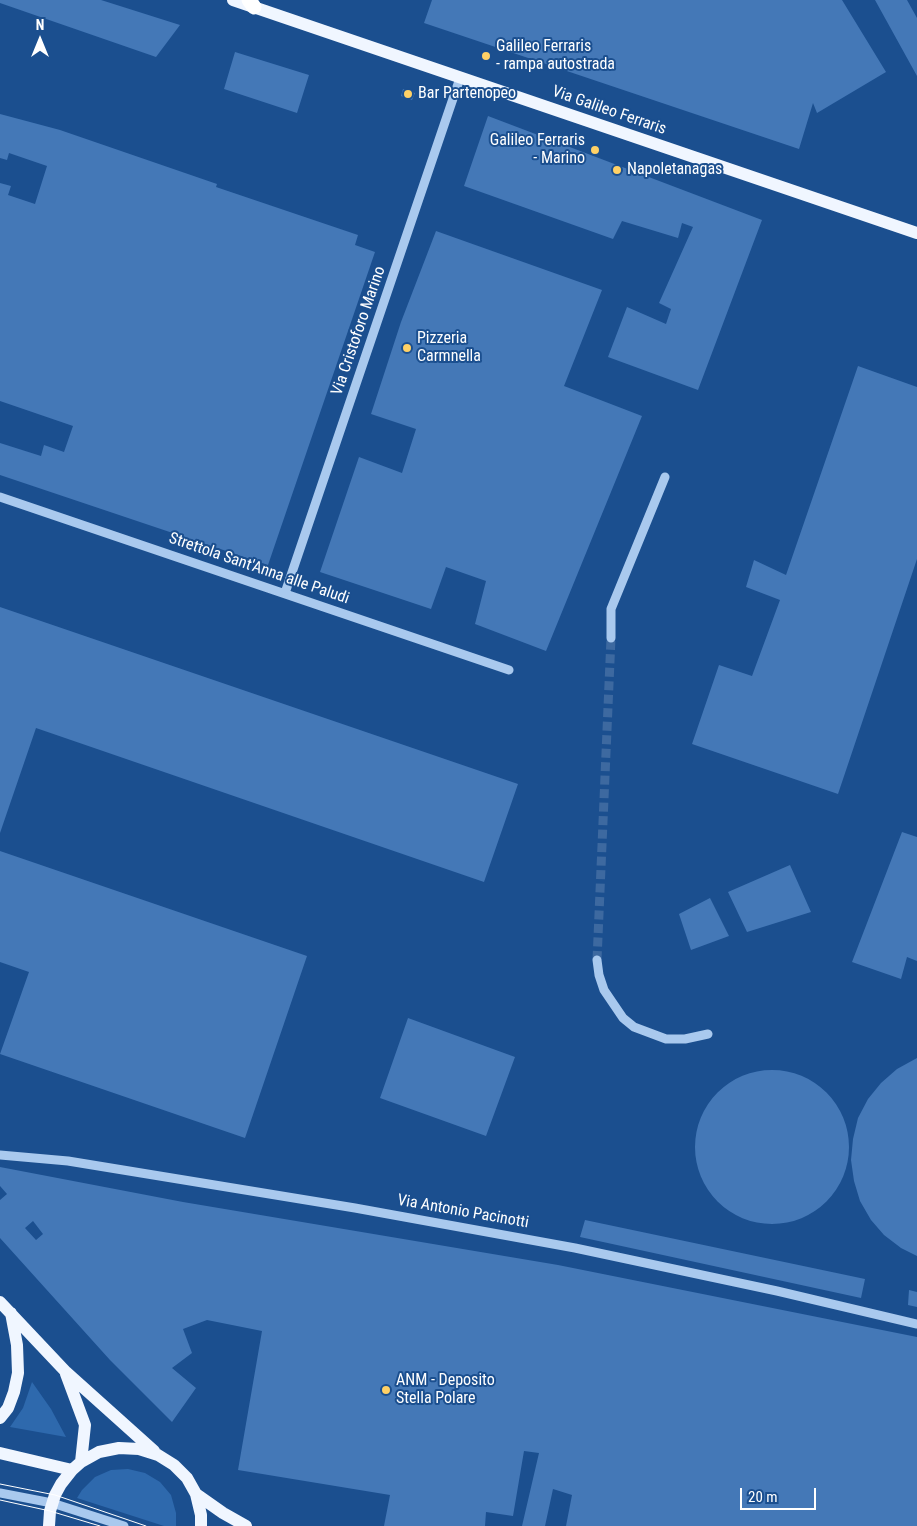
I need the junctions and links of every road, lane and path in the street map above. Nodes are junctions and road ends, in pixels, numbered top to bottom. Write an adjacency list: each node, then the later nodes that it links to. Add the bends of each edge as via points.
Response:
1 (233, 0): 2 (main road, Via Galileo Ferraris)
2 (252, 4): 3 (main road, Via Galileo Ferraris)
3 (460, 78): 4 (main road, Via Galileo Ferraris); 7 (street, Via Cristoforo Marino)
4 (917, 233)
5 (665, 477): 8 (street, via 611,609)
6 (0, 497): 7 (street, Strettola Sant'Anna alle Paludi)
7 (285, 593): 9 (street, Strettola Sant'Anna alle Paludi)
8 (611, 638)
9 (509, 670)
10 (597, 960): 11 (street, via 608,998 622,1018 634,1027 666,1039)
11 (708, 1034)
12 (0, 1155): 15 (street, Via Antonio Pacinotti, via 68,1161 575,1248)
13 (0, 1302): 14 (main road)
14 (11, 1313): 16 (main road); 17 (main road, via 18,1373 8,1408)
15 (917, 1324)
16 (66, 1372): 19 (main road); 20 (main road, via 85,1425)
17 (0, 1418)
18 (0, 1453): 20 (main road)
19 (158, 1455): 20 (main road, via 139,1449 119,1448 99,1452); 22 (main road, via 174,1464)
20 (76, 1466): 23 (main road, via 61,1484)
21 (0, 1493): 23 (street)
22 (196, 1494): 26 (main road); 27 (main road)
23 (52, 1503): 24 (main road); 25 (street)
24 (50, 1526)
25 (124, 1526)
26 (201, 1526)
27 (246, 1526)

